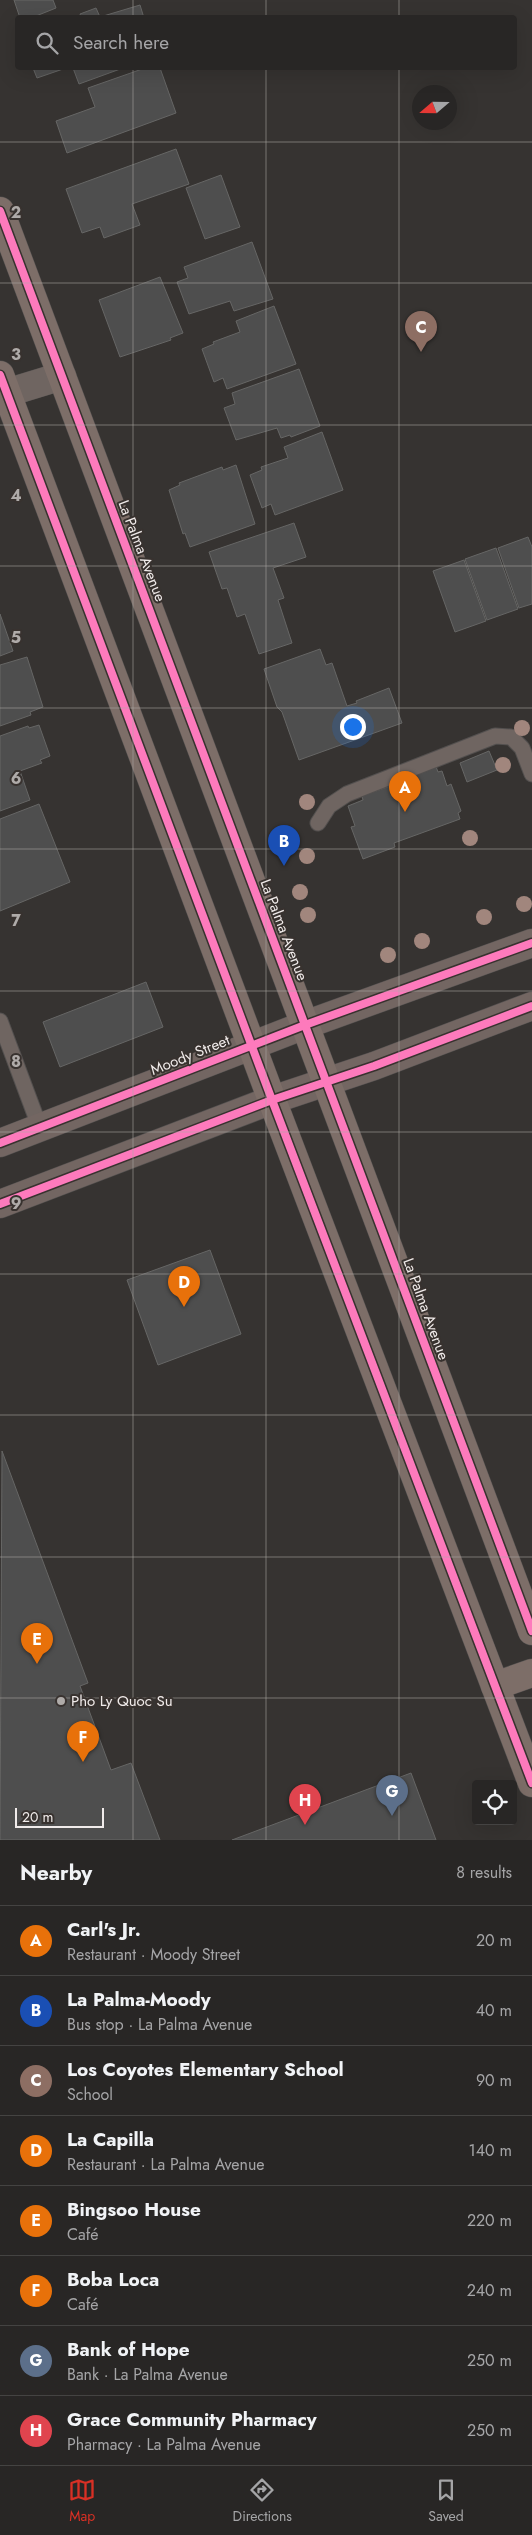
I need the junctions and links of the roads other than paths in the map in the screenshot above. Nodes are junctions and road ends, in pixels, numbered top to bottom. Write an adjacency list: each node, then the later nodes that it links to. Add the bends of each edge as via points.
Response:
1 (0, 211): 2 (main road, La Palma Avenue)
2 (62, 376): 3 (street); 9 (main road, La Palma Avenue)
3 (2, 388): 10 (main road)
4 (532, 774): 5 (lane, via 522,748 510,737 495,736 347,794 329,806)
5 (318, 823)
6 (532, 944): 9 (main road, Moody Street)
7 (532, 1006): 11 (main road)
8 (0, 1022): 13 (lane)
9 (305, 1025): 10 (main road, Moody Street); 11 (main road, La Palma Avenue)
10 (252, 1045): 12 (main road); 13 (main road, Moody Street)
11 (326, 1081): 12 (main road); 16 (main road, La Palma Avenue)
12 (272, 1100): 15 (main road); 18 (main road)
13 (40, 1128): 14 (main road, Moody Street)
14 (0, 1143)
15 (0, 1204)
16 (532, 1631)
17 (532, 1673): 18 (main road)
18 (495, 1686): 19 (main road)
19 (532, 1783)

